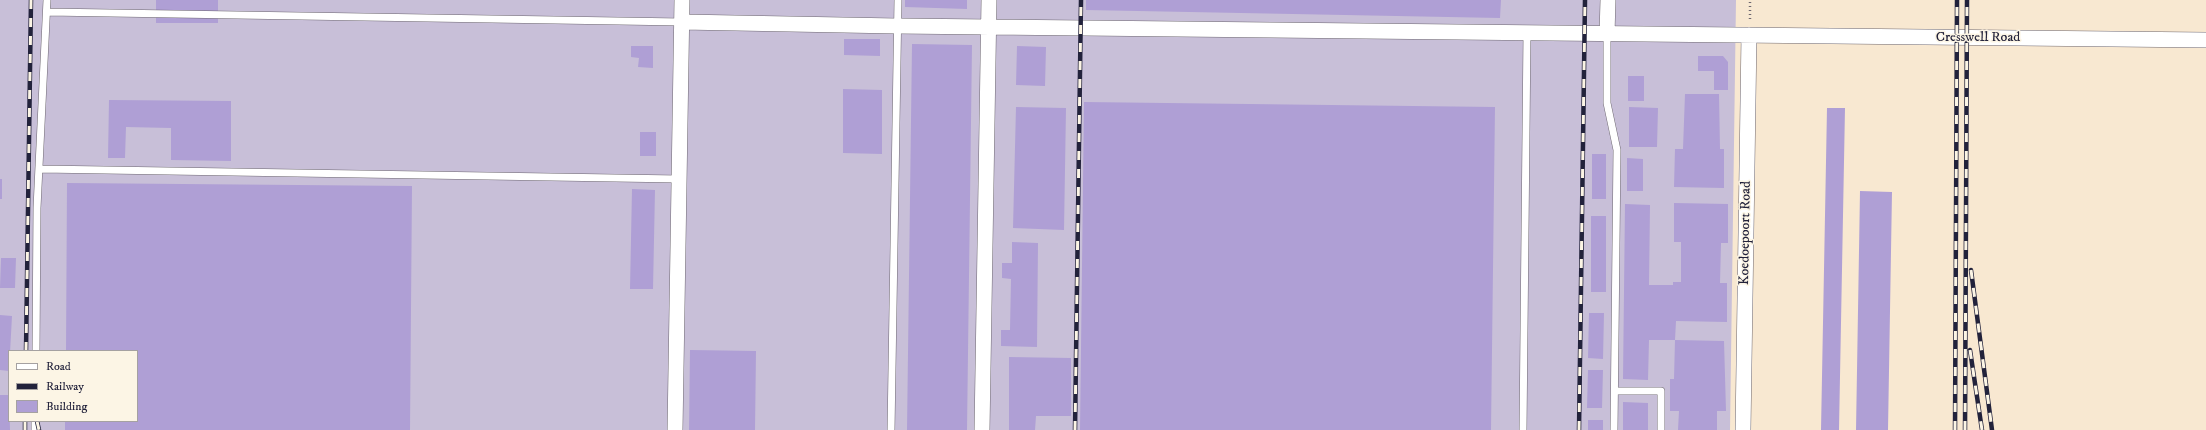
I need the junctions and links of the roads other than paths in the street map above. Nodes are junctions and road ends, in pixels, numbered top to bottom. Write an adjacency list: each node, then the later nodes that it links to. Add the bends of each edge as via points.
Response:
1 (47, 0): 6 (lane)
2 (682, 0): 7 (street)
3 (898, 0): 8 (lane)
4 (989, 0): 9 (street)
5 (1608, 0): 11 (street)
6 (47, 12): 7 (lane); 14 (lane)
7 (682, 22): 8 (street, Cresswell Road); 15 (street)
8 (897, 26): 9 (street, Cresswell Road); 19 (lane)
9 (988, 27): 10 (street, Cresswell Road); 20 (street)
10 (1527, 33): 11 (street, Cresswell Road); 21 (lane)
11 (1607, 34): 12 (street, Cresswell Road); 17 (lane, via 1607,102 1617,150)
12 (1749, 35): 13 (street, Cresswell Road); 24 (street, Koedoepoort Road)
13 (2206, 40)
14 (41, 169): 15 (lane); 16 (lane, via 37,208)
15 (679, 179): 18 (street)
16 (36, 350)
17 (1614, 391): 22 (lane); 23 (lane, via 1661,391)
18 (675, 430)
19 (891, 430)
20 (982, 430)
21 (1523, 430)
22 (1614, 430)
23 (1661, 430)
24 (1743, 430)

